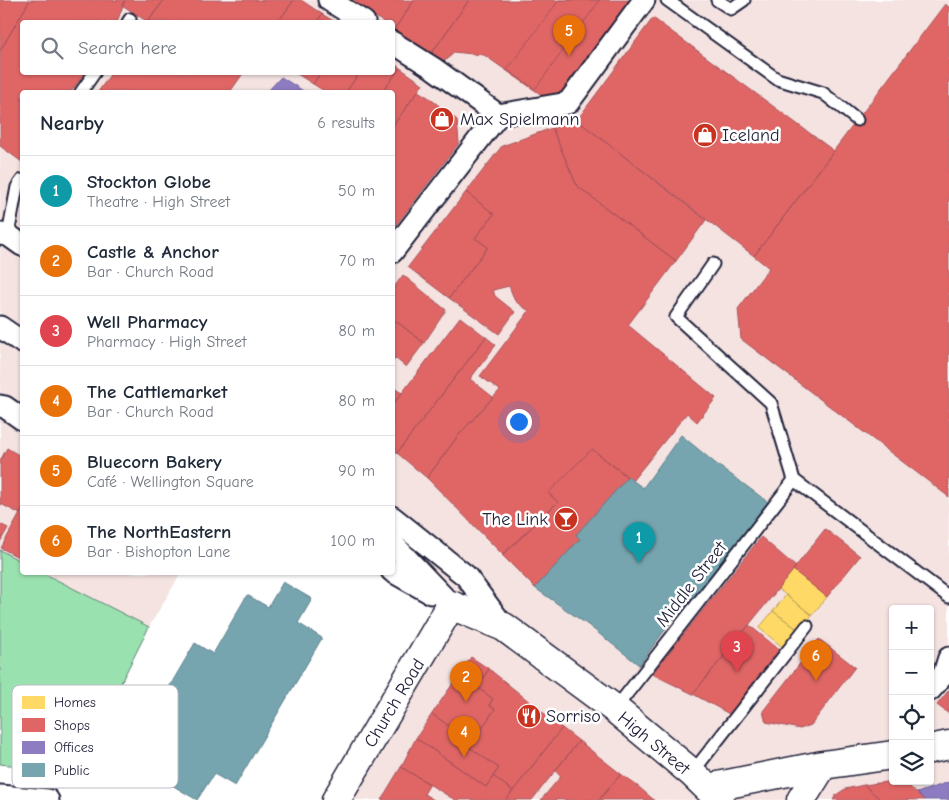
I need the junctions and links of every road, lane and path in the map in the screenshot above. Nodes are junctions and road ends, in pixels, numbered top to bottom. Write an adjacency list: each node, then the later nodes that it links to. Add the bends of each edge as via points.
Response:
1 (329, 0): 6 (street)
2 (644, 0): 10 (street, via 568,103)
3 (668, 0): 11 (lane, via 777,79 823,93)
4 (717, 0): 5 (lane, via 730,9)
5 (744, 0)
6 (361, 20)
7 (395, 44): 10 (street)
8 (93, 75): 9 (lane)
9 (82, 90)
10 (498, 115): 14 (street)
11 (857, 120)
12 (20, 183): 13 (lane)
13 (10, 238)
14 (395, 248)
15 (713, 264): 20 (lane, via 676,317 771,403)
16 (0, 326): 17 (street)
17 (20, 341)
18 (0, 406): 19 (street)
19 (20, 418)
20 (794, 480): 24 (lane); 30 (lane, Middle Street)
21 (395, 518): 27 (street, High Street, via 466,576)
22 (395, 546): 25 (street, High Street)
23 (395, 573): 25 (street, High Street)
24 (949, 597)
25 (451, 604): 27 (street, High Street); 38 (street, Church Road)
26 (808, 626): 35 (lane)
27 (504, 627): 30 (street, High Street)
28 (949, 658): 29 (street, via 944,674)
29 (934, 685)
30 (615, 710): 35 (street, High Street)
31 (949, 745): 32 (street)
32 (934, 748)
33 (889, 756): 34 (street)
34 (823, 765): 35 (street); 39 (street)
35 (706, 787)
36 (0, 796): 37 (street)
37 (48, 800)
38 (336, 800)
39 (801, 800)

